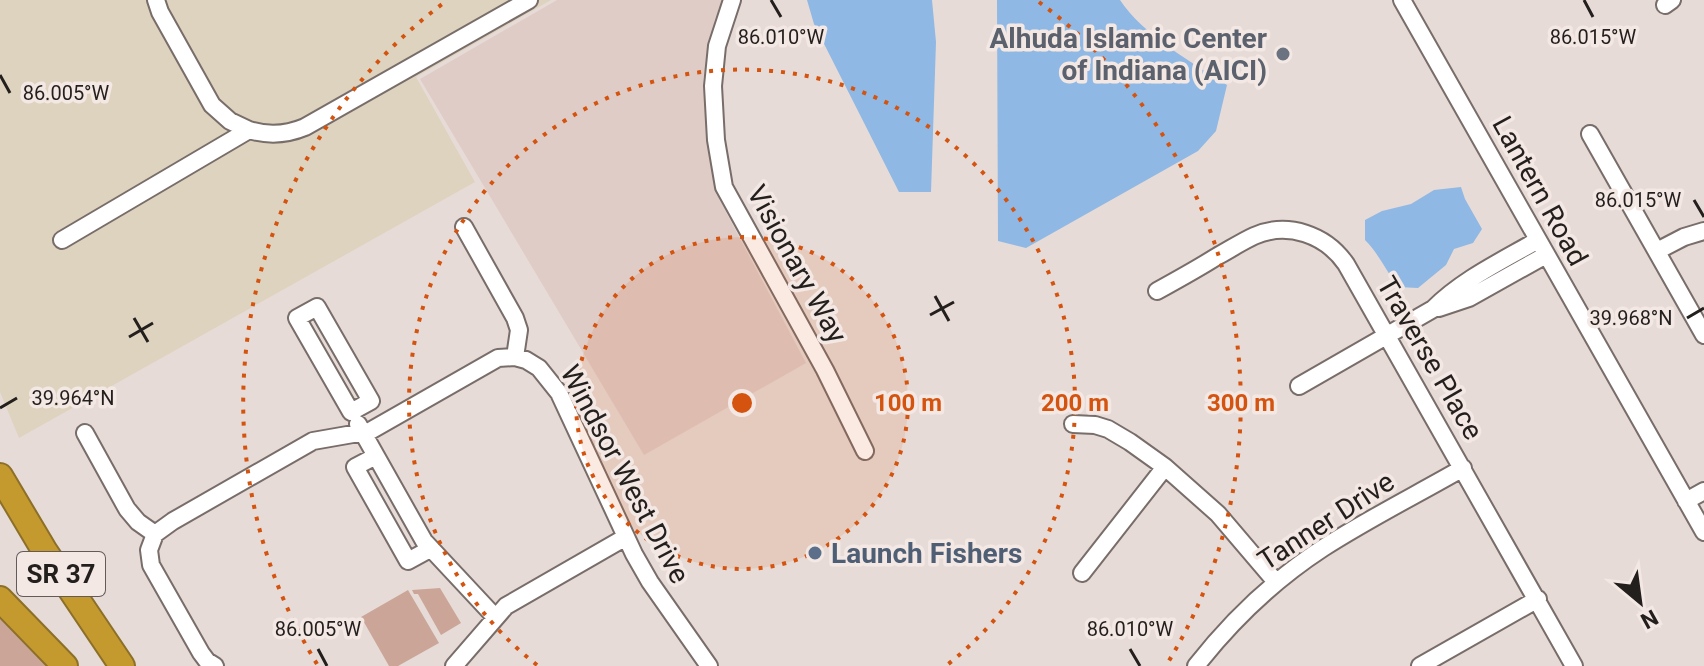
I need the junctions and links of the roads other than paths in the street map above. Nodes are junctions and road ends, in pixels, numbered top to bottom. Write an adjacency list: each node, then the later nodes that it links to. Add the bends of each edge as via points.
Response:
1 (156, 0): 5 (street, via 212,105)
2 (529, 0): 5 (street, via 305,127 277,135)
3 (732, 0): 21 (street, Visionary Way, via 717,46 713,86 724,187)
4 (1402, 0): 10 (street, Lantern Road)
5 (249, 130): 9 (street)
6 (1590, 134): 11 (street)
7 (464, 227): 15 (street, via 515,318)
8 (1704, 231): 11 (street)
9 (62, 240)
10 (1542, 247): 14 (street, via 1469,280); 27 (street, Lantern Road)
11 (1657, 251): 13 (street)
12 (1157, 291): 14 (street, Traverse Place, via 1254,236 1298,231 1322,240 1340,255)
13 (1704, 335)
14 (1387, 336): 16 (street); 24 (street, Traverse Place)
15 (515, 357): 20 (street, via 498,358); 30 (street, Windsor West Drive, via 539,368 559,393)
16 (1299, 386)
17 (351, 412): 17 (street, via 297,318 317,307 371,401); 20 (street)
18 (1073, 424): 23 (street, via 1108,429)
19 (85, 433): 29 (street, via 127,509)
20 (363, 433): 22 (street); 29 (street, via 313,441)
21 (865, 451)
22 (376, 456): 31 (street); 31 (street, via 355,467 408,561)
23 (1165, 467): 32 (street); 33 (street, via 1218,514)
24 (1463, 468): 33 (street, Tanner Drive, via 1343,535); 35 (street, Traverse Place)
25 (1, 478): 38 (highway, SR 37)
26 (1704, 491): 27 (street)
27 (1686, 501): 28 (street, Lantern Road)
28 (1704, 532)
29 (155, 534): 39 (street, via 151,565 201,653)
30 (626, 537): 36 (street, via 514,600); 41 (street, Windsor West Drive, via 650,582)
31 (430, 549): 36 (street)
32 (1082, 573)
33 (1276, 582): 42 (street, Tanner Drive)
34 (0, 599): 37 (highway, SR 37)
35 (1538, 599): 43 (street); 44 (street, Traverse Place)
36 (495, 617): 40 (street)
37 (65, 666)
38 (122, 666)
39 (215, 666)
40 (454, 666)
41 (709, 666)
42 (1196, 666)
43 (1420, 666)
44 (1574, 666)

